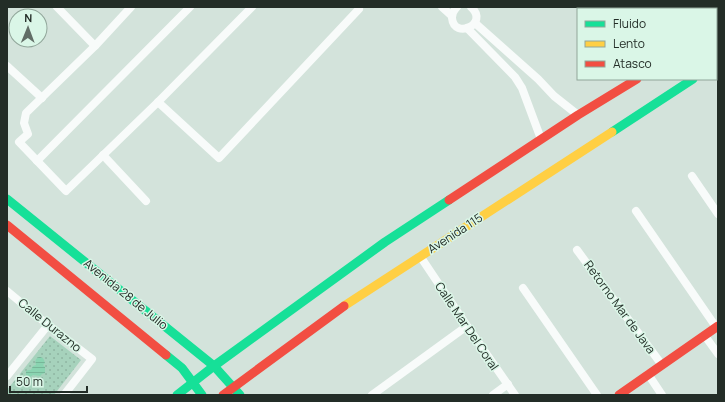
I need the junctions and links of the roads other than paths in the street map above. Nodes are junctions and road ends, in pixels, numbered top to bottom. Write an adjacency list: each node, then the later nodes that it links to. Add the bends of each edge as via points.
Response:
1 (57, 7): 12 (street)
2 (131, 7): 12 (street)
3 (190, 7): 21 (street)
4 (252, 7): 17 (street)
5 (442, 7): 9 (street)
6 (458, 7): 9 (street)
7 (473, 8): 10 (street)
8 (359, 9): 17 (street, via 219,158)
9 (452, 16): 11 (street, via 457,27)
10 (475, 23): 11 (street); 18 (street)
11 (467, 28): 19 (street, via 515,77 522,88)
12 (95, 46): 16 (street)
13 (7, 66): 16 (street)
14 (635, 80): 18 (main road)
15 (691, 80): 29 (main road, Avenida 115)
16 (42, 98): 21 (street, via 26,113 24,123 28,134 19,142)
17 (158, 102): 20 (street)
18 (578, 115): 19 (main road)
19 (541, 139): 38 (main road, via 385,242)
20 (103, 155): 21 (street, via 66,191); 24 (street)
21 (37, 161)
22 (692, 176): 26 (street)
23 (7, 199): 38 (main road, Avenida 28 de Julio)
24 (146, 201)
25 (636, 211): 34 (street)
26 (718, 214)
27 (7, 225): 41 (main road, Avenida 28 de Julio, via 182,368)
28 (578, 250): 37 (street, Retorno Mar de Java)
29 (420, 256): 33 (street, Calle Mar Del Coral); 43 (main road, Avenida 115, via 336,311)
30 (523, 288): 51 (street)
31 (7, 291): 32 (street, Calle Durazno)
32 (48, 325): 40 (street); 44 (street, Calle Durazno, via 92,359)
33 (467, 326): 42 (street, Calle Mar Del Coral); 48 (street)
34 (717, 327): 35 (main road)
35 (705, 336): 36 (street); 37 (main road)
36 (718, 354)
37 (662, 365): 39 (main road)
38 (214, 366): 41 (main road); 43 (main road, Avenida 28 de Julio)
39 (648, 374): 52 (main road); 53 (street)
40 (7, 376)
41 (193, 383): 45 (main road); 46 (main road, Avenida 28 de Julio)
42 (508, 384): 49 (street); 50 (street, Calle Mar Del Coral)
43 (237, 391): 47 (main road, Avenida 115)
44 (64, 395)
45 (177, 395)
46 (202, 395)
47 (223, 395)
48 (372, 395)
49 (493, 395)
50 (515, 395)
51 (597, 395)
52 (619, 395)
53 (662, 395)

